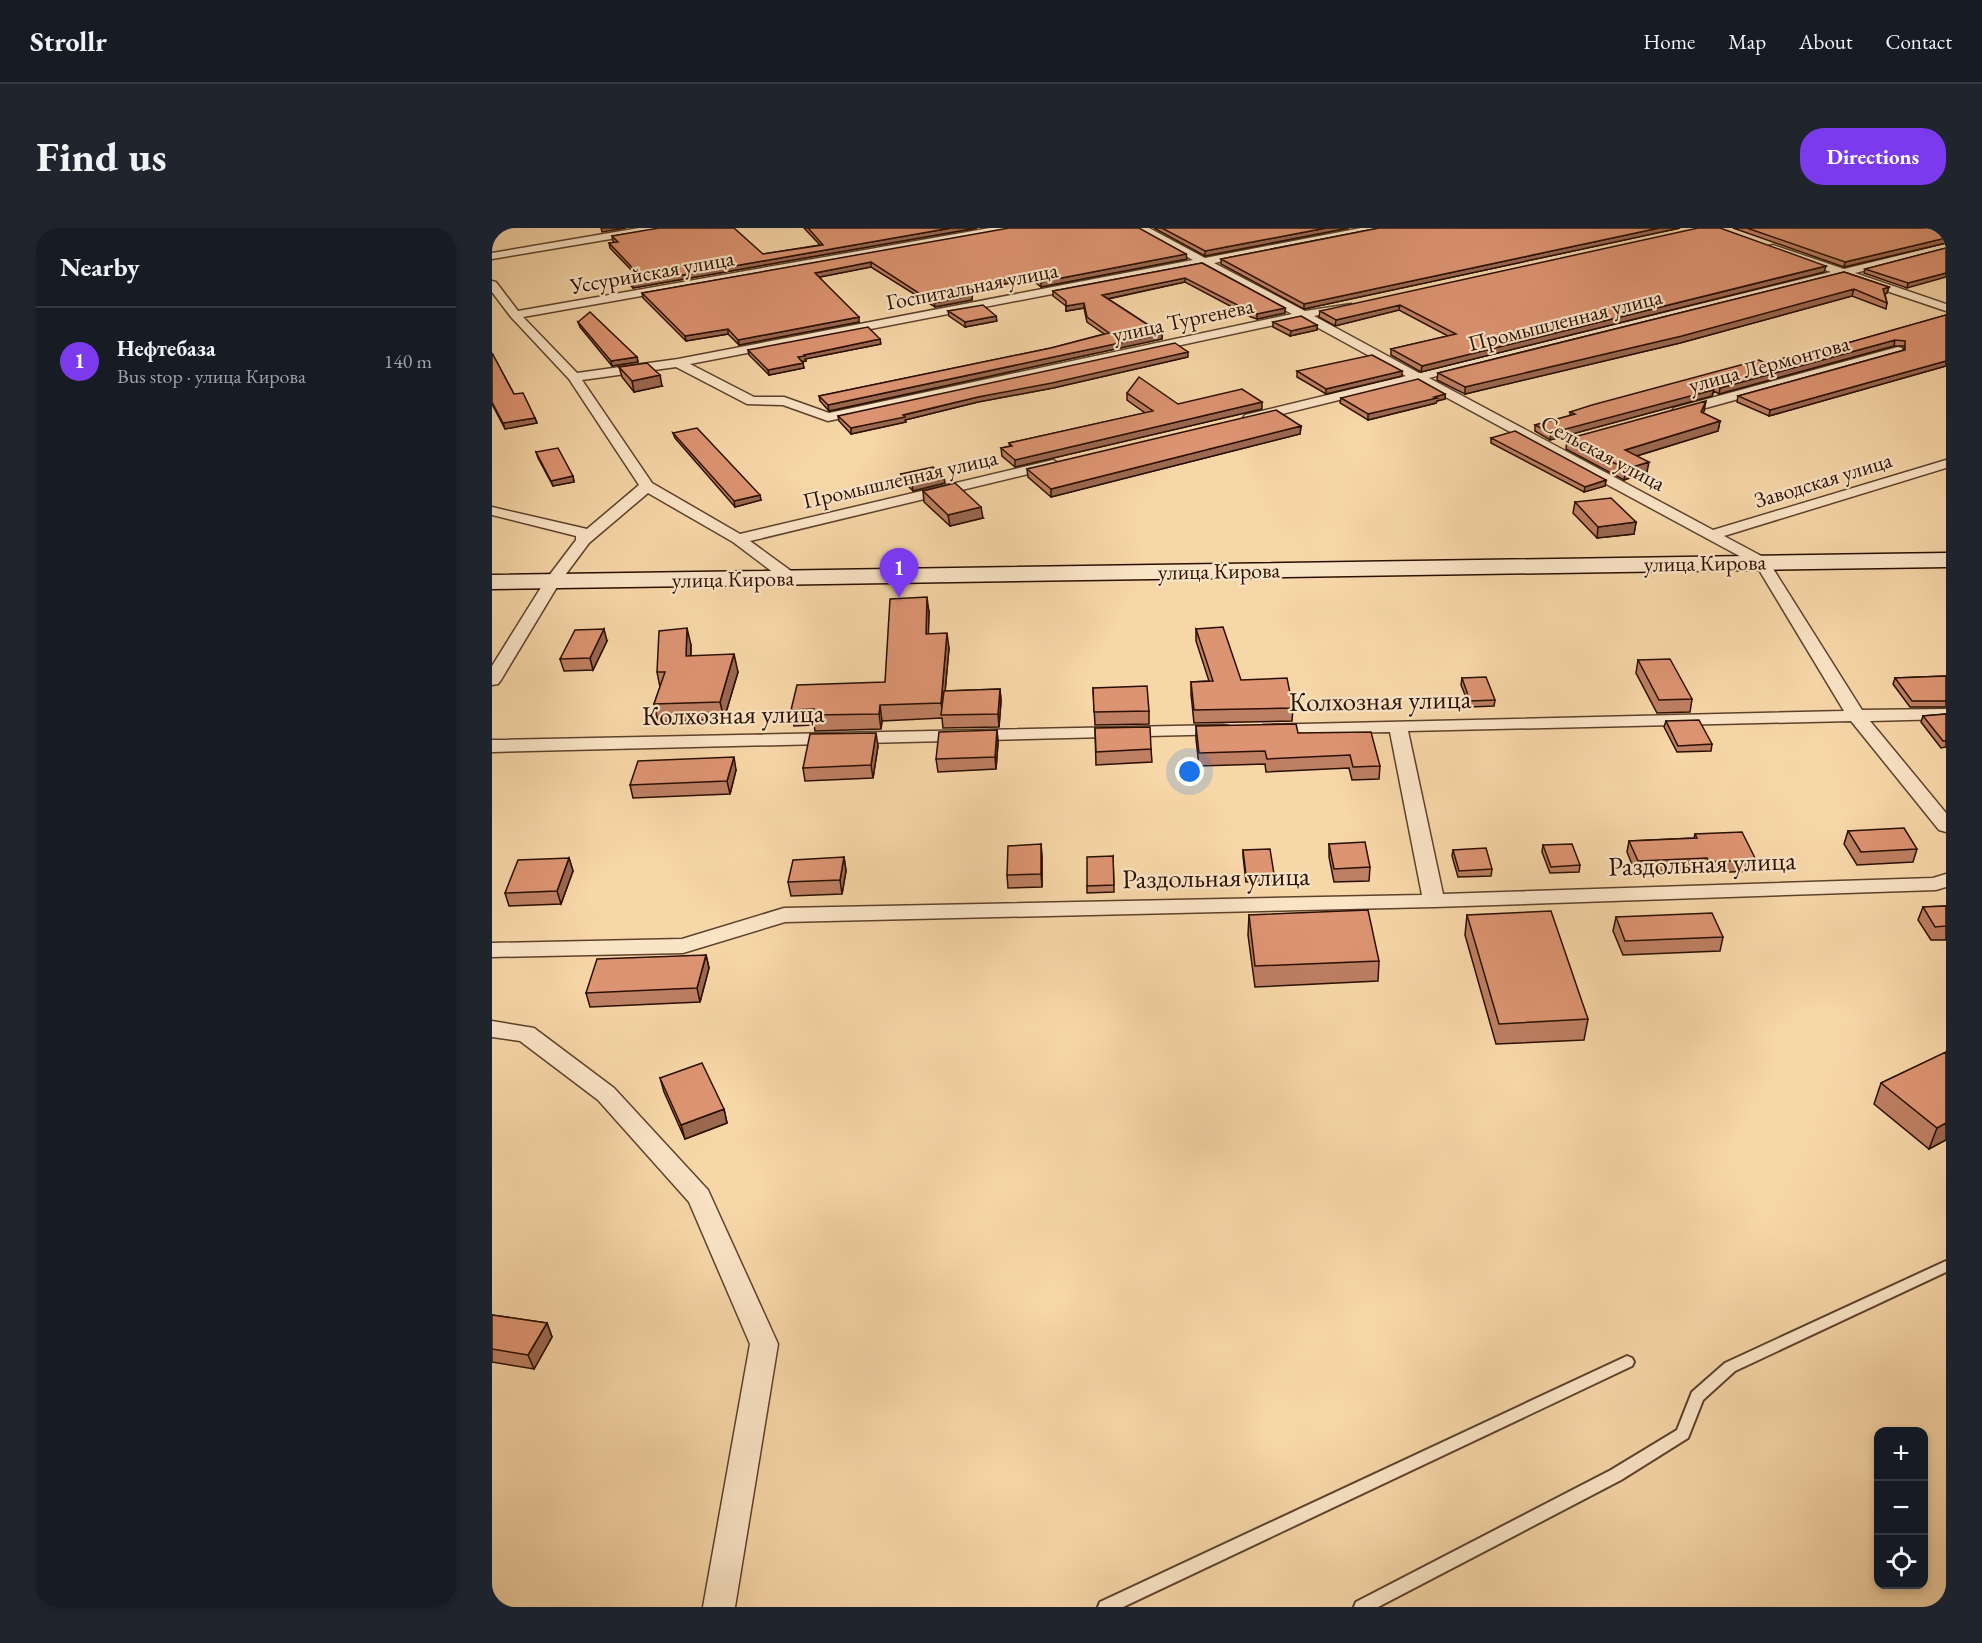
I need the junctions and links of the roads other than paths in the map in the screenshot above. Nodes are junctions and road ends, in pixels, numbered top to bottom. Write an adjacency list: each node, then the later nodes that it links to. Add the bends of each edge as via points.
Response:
1 (658, 228): 7 (street)
2 (1008, 228): 13 (street, Уссурийская улица)
3 (1141, 228): 8 (street, Сельская улица)
4 (1377, 228): 8 (street, Госпитальная улица)
5 (1758, 242): 9 (street)
6 (1946, 247): 9 (street, Промышленная улица)
7 (492, 256)
8 (1204, 261): 14 (street, Сельская улица); 16 (street, Госпитальная улица)
9 (1842, 271): 12 (street); 18 (street, Промышленная улица)
10 (492, 284): 13 (street)
11 (1362, 303): 14 (street, улица Тургенева)
12 (1946, 308)
13 (515, 315): 17 (street)
14 (1305, 315): 16 (street, улица Тургенева, via 828,417 784,401 752,401); 18 (street, Сельская улица)
15 (1898, 351): 19 (street, улица Лермонтова)
16 (678, 363): 17 (street, Госпитальная улица)
17 (574, 378): 25 (street)
18 (1419, 378): 20 (street, Промышленная улица); 22 (street, Сельская улица)
19 (1661, 416)
20 (1234, 422)
21 (1570, 440): 22 (street)
22 (1548, 447): 27 (street, Сельская улица)
23 (1061, 462): 28 (street, Промышленная улица)
24 (1946, 464): 27 (street, Заводская улица)
25 (647, 486): 28 (street); 29 (street)
26 (492, 511): 29 (street, via 584,533)
27 (1711, 535): 31 (street, Сельская улица)
28 (738, 539): 32 (street)
29 (584, 540): 33 (street)
30 (1946, 560): 31 (main road, улица Кирова)
31 (1762, 562): 32 (main road, улица Кирова); 37 (street)
32 (792, 579): 33 (main road, улица Кирова)
33 (553, 581): 34 (main road, улица Кирова); 35 (street)
34 (492, 582)
35 (492, 680)
36 (1946, 714): 37 (street, Колхозная улица)
37 (1857, 717): 38 (street, Колхозная улица); 40 (street)
38 (1398, 726): 39 (street, Колхозная улица); 42 (street)
39 (492, 746)
40 (1946, 826)
41 (1946, 880): 42 (street, Раздольная улица, via 1936,884)
42 (1434, 901): 43 (street, Раздольная улица, via 784,915 683,946)
43 (492, 950)
44 (492, 1029): 47 (street, via 526,1034 606,1094 699,1197 764,1344)
45 (1946, 1266): 49 (lane, via 1730,1367 1697,1396 1683,1434 1616,1474)
46 (1627, 1362): 48 (lane)
47 (719, 1607)
48 (1106, 1607)
49 (1362, 1607)

